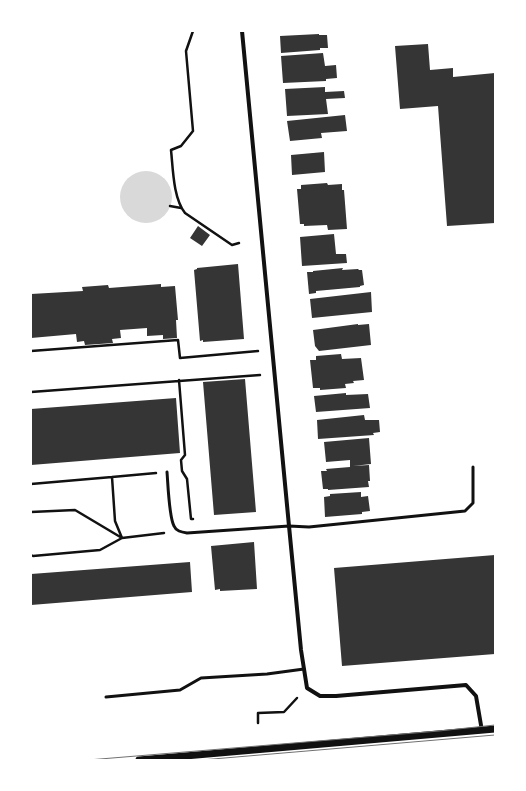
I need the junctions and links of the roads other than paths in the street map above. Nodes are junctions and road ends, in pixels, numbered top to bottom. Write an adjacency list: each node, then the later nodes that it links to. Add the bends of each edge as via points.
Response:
1 (242, 31): 4 (street)
2 (472, 467): 4 (lane, via 473,503 465,511 309,527)
3 (167, 472): 4 (lane, via 171,516 179,532)
4 (289, 526): 5 (street)
5 (304, 669): 6 (lane, via 201,678 180,690); 8 (street, via 307,688 320,696 466,685 476,696)
6 (106, 697)
7 (495, 729): 8 (street)
8 (482, 731): 9 (street)
9 (139, 760)

